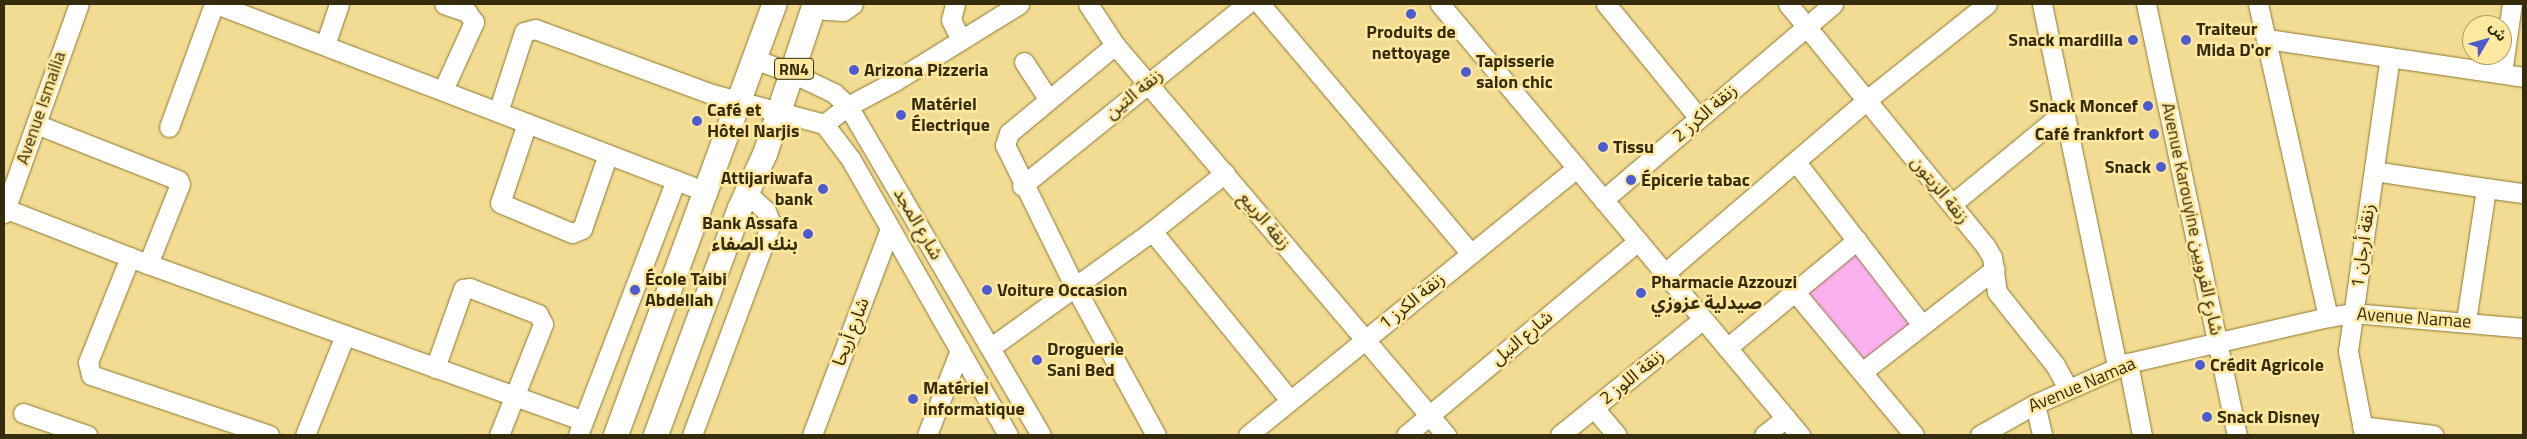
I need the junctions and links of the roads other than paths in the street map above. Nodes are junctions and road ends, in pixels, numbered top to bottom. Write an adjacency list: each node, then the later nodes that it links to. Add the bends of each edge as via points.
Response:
1 (78, 4): 44 (street, Avenue Ismailia)
2 (215, 4): 25 (street); 46 (street)
3 (339, 4): 25 (street)
4 (444, 4): 34 (street, via 467,12 474,22)
5 (775, 4): 28 (main road, RN4)
6 (853, 4): 21 (street, via 843,11)
7 (955, 4): 24 (street, via 951,20)
8 (1088, 4): 26 (street, زنقة الربيع)
9 (1247, 4): 33 (street, زنقة التين)
10 (1260, 4): 65 (street)
11 (1440, 4): 49 (street)
12 (1606, 4): 42 (street)
13 (1788, 4): 22 (street, زنقة الزيتون)
14 (1833, 4): 22 (street, زنقة الكرز 2)
15 (1987, 4): 36 (street)
16 (2042, 4): 41 (street)
17 (2146, 4): 80 (street, Avenue Karouyine شارع القرويين)
18 (2258, 4): 23 (street)
19 (2512, 4): 31 (street)
20 (1013, 5): 24 (street)
21 (814, 6): 30 (main road, RN4)
22 (1806, 26): 36 (street, زنقة الزيتون); 42 (street, زنقة الكرز 2)
23 (2267, 39): 27 (street); 73 (street)
24 (961, 40): 38 (street)
25 (325, 45): 34 (street)
26 (1116, 45): 33 (street, زنقة الربيع); 35 (street)
27 (2390, 57): 31 (street); 50 (street, زنقة أرجان 1)
28 (754, 59): 30 (street, شارع المجد); 37 (main road, RN4)
29 (1024, 62): 35 (street)
30 (792, 73): 38 (street, شارع المجد, via 834,93); 40 (main road, RN4)
31 (2502, 73): 32 (street)
32 (2523, 77)
33 (1149, 82): 51 (street, زنقة الربيع); 53 (street, زنقة التين)
34 (443, 90): 39 (street)
35 (1049, 100): 53 (street, via 1005,139)
36 (1868, 100): 48 (street); 59 (street, زنقة الزيتون)
37 (738, 102): 39 (street, via 528,29 524,32); 40 (street); 55 (main road, RN4)
38 (848, 106): 45 (street); 81 (street, شارع المجد)
39 (498, 112): 43 (street)
40 (780, 112): 45 (street); 57 (main road, RN4)
41 (2064, 112): 59 (street); 84 (street)
42 (1699, 118): 58 (street, زنقة الكرز 2)
43 (527, 123): 47 (street); 47 (street, via 500,203 564,230 572,233 582,229)
44 (36, 124): 60 (street, Avenue Ismailia); 67 (street, via 178,180 180,184)
45 (824, 124): 61 (street, شارع المجد, via 850,158)
46 (169, 127)
47 (608, 154): 52 (street)
48 (1796, 162): 63 (street); 69 (street)
49 (1577, 168): 58 (street); 65 (street, زنقة الكرز 1)
50 (2374, 171): 54 (street); 72 (street, زنقة أرجان 1)
51 (1225, 173): 62 (street); 79 (street, زنقة الربيع)
52 (676, 180): 55 (street); 95 (street)
53 (1022, 186): 70 (street)
54 (2486, 188): 56 (street); 75 (street)
55 (704, 191): 101 (main road, RN4)
56 (2523, 192)
57 (748, 193): 102 (main road, RN4); 103 (street, via 766,211 771,224)
58 (1603, 200): 64 (street)
59 (1952, 204): 68 (street, زنقة الزيتون, via 1986,247)
60 (4, 210): 66 (street)
61 (890, 229): 83 (street, شارع المجد); 104 (street, شارع أريحا)
62 (1152, 232): 70 (street); 89 (street)
63 (1857, 240): 71 (street); 76 (street)
64 (1638, 241): 69 (street); 93 (street, شارع النبل)
65 (1470, 254): 79 (street, زنقة الكرز 1)
66 (130, 257): 67 (street); 98 (street, via 88,362 91,375)
67 (148, 264): 78 (street)
68 (1995, 270): 76 (street); 87 (street, زنقة الزيتون, via 1997,292)
69 (1665, 273): 74 (street)
70 (1076, 288): 81 (street); 108 (street)
71 (1795, 292): 82 (street); 86 (street)
72 (2353, 313): 73 (street, Avenue Namae); 75 (street, Avenue Namae); 96 (street, زنقة أرجان 1, via 2348,351)
73 (2328, 317): 80 (street, Avenue Namae)
74 (1703, 319): 82 (street); 91 (street, زنقة اللوز 2)
75 (2466, 321): 77 (street, Avenue Namae)
76 (1922, 325): 86 (street)
77 (2523, 328)
78 (345, 336): 85 (street); 99 (street)
79 (1365, 339): 89 (street, زنقة الكرز 1); 93 (street, زنقة الربيع)
80 (2217, 340): 84 (street, Avenue Namaa); 120 (street, Avenue Karouyine شارع القرويين)
81 (990, 348): 107 (street, شارع المجد)
82 (1727, 348): 94 (street)
83 (960, 350): 105 (street); 106 (street, شارع المجد)
84 (2122, 365): 87 (street, Avenue Namaa); 119 (street)
85 (435, 368): 88 (street); 88 (street, via 459,293 470,288 538,314 542,319)
86 (1862, 372): 116 (street)
87 (2068, 388): 90 (street, Avenue Namaa)
88 (515, 397): 95 (street); 100 (street)
89 (1290, 400): 109 (street, زنقة الكرز 1)
90 (2035, 404): 117 (street, Avenue Namaa); 118 (street)
91 (1594, 408): 112 (street, زنقة اللوز 2); 113 (street)
92 (23, 413): 97 (street)
93 (1429, 416): 110 (street, شارع النبل); 111 (street, زنقة الربيع)
94 (1786, 418): 114 (street); 115 (street)
95 (581, 428)
96 (2363, 430): 121 (street)
97 (87, 435)
98 (269, 435)
99 (305, 435)
100 (499, 435)
101 (616, 435)
102 (656, 435)
103 (692, 435)
104 (812, 435)
105 (927, 435)
106 (1008, 435)
107 (1040, 435)
108 (1156, 435)
109 (1248, 435)
110 (1406, 435)
111 (1446, 435)
112 (1560, 435)
113 (1617, 435)
114 (1764, 435)
115 (1800, 435)
116 (1914, 435)
117 (1980, 435)
118 (2042, 435)
119 (2142, 435)
120 (2237, 435)
121 (2434, 435)

